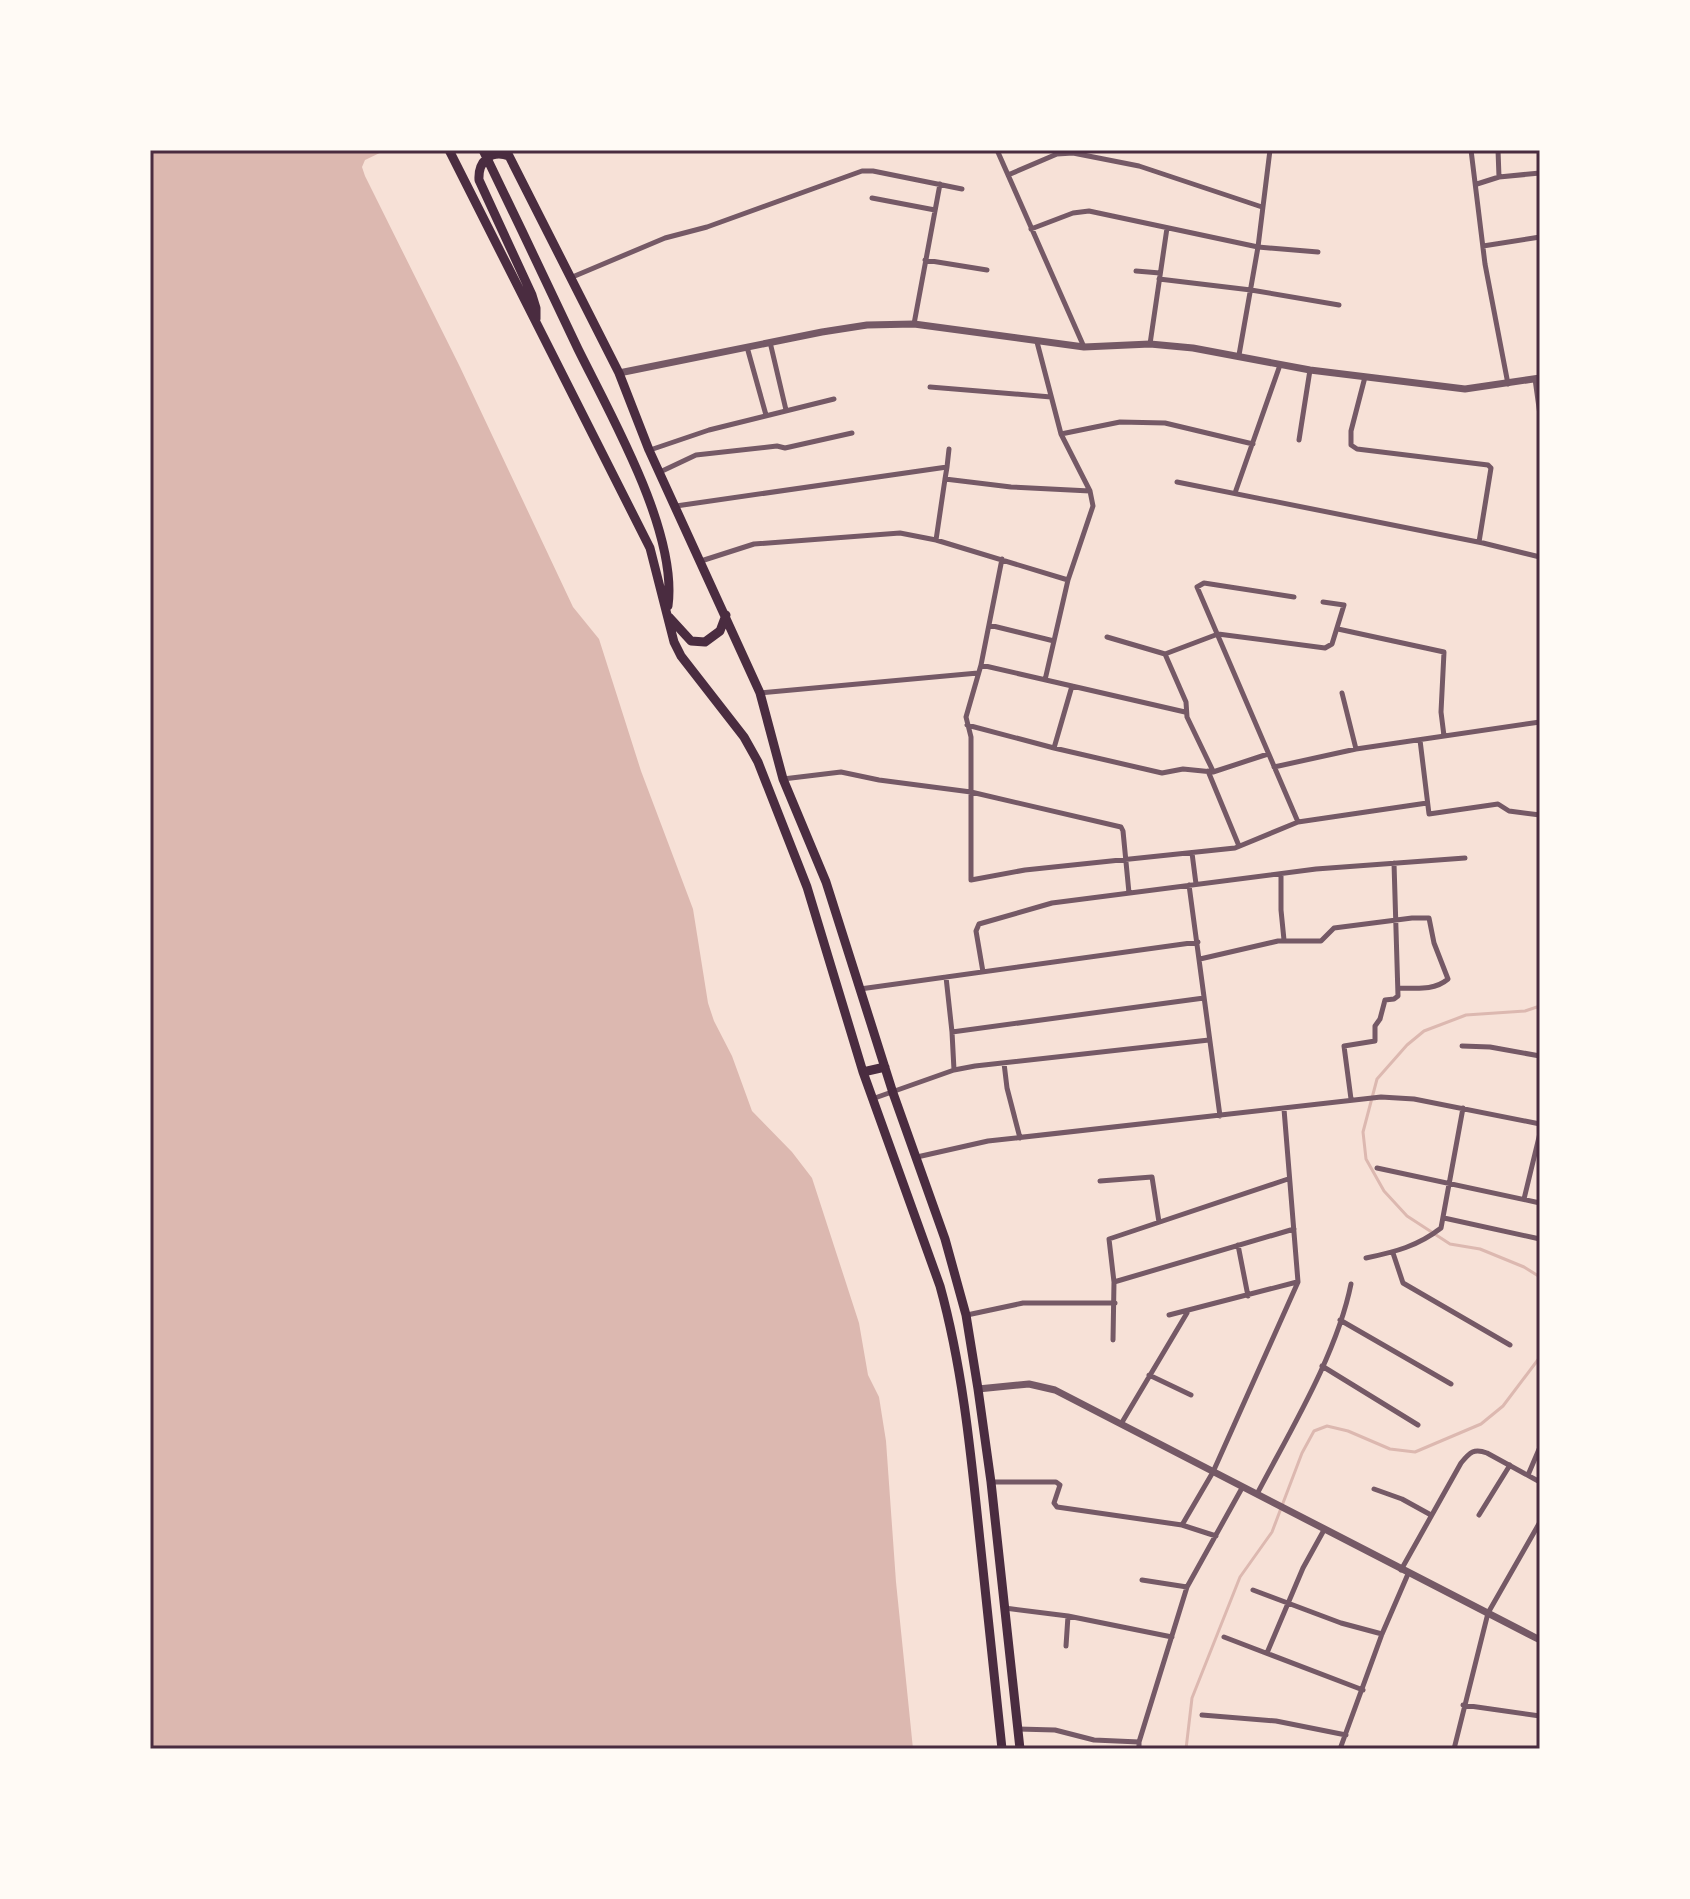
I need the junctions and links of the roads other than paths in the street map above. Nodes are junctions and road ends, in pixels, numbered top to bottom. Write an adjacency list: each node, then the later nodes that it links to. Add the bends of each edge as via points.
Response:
1 (449, 150): 30 (highway)
2 (483, 150): 71 (highway, via 650,506 669,577)
3 (997, 150): 9 (street)
4 (1270, 150): 15 (street)
5 (1471, 150): 12 (street)
6 (1498, 150): 10 (street)
7 (508, 153): 27 (highway); 30 (highway, via 485,158 479,180 532,295)
8 (1540, 173): 10 (street)
9 (1008, 175): 15 (street, via 1057,154 1073,153 1139,166); 18 (street)
10 (1499, 177): 12 (street)
11 (940, 184): 13 (street); 16 (street); 27 (street, via 862,171 665,238)
12 (1477, 184): 20 (street)
13 (962, 189)
14 (872, 198): 16 (street)
15 (1262, 207): 21 (street)
16 (935, 210): 23 (street)
17 (1167, 228): 18 (street, via 1089,211); 21 (street); 26 (street)
18 (1031, 229): 36 (street)
19 (1540, 237): 20 (street)
20 (1483, 246): 43 (street)
21 (1258, 247): 22 (street); 28 (street)
22 (1318, 252)
23 (925, 260): 24 (street); 31 (street)
24 (987, 270)
25 (1136, 271): 26 (street)
26 (1160, 276): 28 (street); 34 (street)
27 (570, 278): 40 (highway)
28 (1251, 290): 29 (street); 37 (street)
29 (1339, 305)
30 (536, 322): 71 (highway, via 650,548)
31 (914, 324): 32 (street, via 867,325); 33 (street)
32 (770, 342): 35 (street); 47 (street)
33 (1037, 342): 36 (street); 45 (street)
34 (1150, 344): 36 (street); 37 (street)
35 (747, 347): 40 (street); 48 (street)
36 (1084, 347)
37 (1239, 355): 38 (street)
38 (1280, 364): 39 (street); 53 (street)
39 (1310, 370): 41 (street); 52 (street)
40 (619, 373): 55 (highway)
41 (1366, 376): 43 (street, via 1465,389); 64 (street, via 1351,445 1490,466)
42 (1538, 378): 43 (street); 49 (street)
43 (1508, 384)
44 (930, 387): 45 (street)
45 (1051, 397): 51 (street)
46 (834, 399): 47 (street)
47 (786, 410): 48 (street)
48 (766, 415): 55 (street)
49 (1540, 415)
50 (852, 433): 57 (street, via 785,448 696,455)
51 (1061, 434): 53 (street, via 1120,422 1154,422); 60 (street)
52 (1299, 440)
53 (1253, 444): 61 (street)
54 (949, 449): 56 (street)
55 (649, 450): 57 (highway)
56 (947, 467): 58 (street); 62 (street)
57 (660, 472): 62 (highway)
58 (945, 479): 60 (street); 63 (street)
59 (1177, 482): 61 (street)
60 (1090, 491): 68 (street, via 1093,506)
61 (1235, 493): 64 (street)
62 (676, 506): 67 (highway)
63 (936, 540): 66 (street); 67 (street, via 900,533 791,540 754,544)
64 (1479, 542): 65 (street)
65 (1540, 557)
66 (1002, 559): 68 (street); 73 (street)
67 (701, 561): 72 (highway)
68 (1068, 580): 77 (street)
69 (1294, 597): 75 (street, via 1200,584)
70 (1323, 602): 74 (street, via 1344,605)
71 (667, 614): 72 (highway, via 697,642 720,631); 124 (highway, via 681,656 758,762 807,887)
72 (726, 615): 83 (highway)
73 (989, 625): 77 (street); 79 (street)
74 (1338, 629): 75 (street, via 1325,648); 88 (street, via 1444,652)
75 (1218, 634): 78 (street); 92 (street)
76 (1107, 637): 78 (street)
77 (1054, 641): 81 (street)
78 (1165, 654): 85 (street, via 1186,702)
79 (981, 665): 80 (street); 81 (street)
80 (978, 673): 83 (street); 87 (street)
81 (1045, 680): 82 (street)
82 (1072, 686): 85 (street); 90 (street)
83 (760, 693): 95 (highway)
84 (1342, 693): 91 (street)
85 (1185, 712): 94 (street)
86 (1540, 722): 88 (street)
87 (967, 725): 90 (street); 96 (street)
88 (1444, 736): 89 (street)
89 (1420, 740): 91 (street); 97 (street)
90 (1054, 748): 94 (street, via 1162,773)
91 (1356, 749): 93 (street)
92 (1268, 754): 93 (street); 94 (street)
93 (1274, 767): 99 (street)
94 (1211, 772): 100 (street)
95 (783, 779): 96 (street, via 841,772); 115 (highway, via 826,882)
96 (971, 792): 103 (street, via 1121,827); 103 (street, via 971,880)
97 (1427, 803): 98 (street, via 1429,814 1498,804); 99 (street)
98 (1540, 815)
99 (1298, 822): 100 (street)
100 (1239, 846): 101 (street)
101 (1192, 853): 103 (street); 106 (street)
102 (1465, 858): 104 (street)
103 (1125, 859): 107 (street)
104 (1394, 863): 105 (street); 108 (street)
105 (1281, 874): 106 (street); 109 (street)
106 (1192, 884): 107 (street); 110 (street)
107 (1129, 893): 112 (street, via 1052,903 983,921 976,931)
108 (1397, 920): 109 (street, via 1334,928 1321,941); 114 (street); 114 (street, via 1432,921 1447,976 1446,982 1434,986)
109 (1284, 941): 111 (street)
110 (1198, 942): 111 (street); 112 (street)
111 (1200, 959): 116 (street)
112 (983, 972): 113 (street)
113 (946, 977): 115 (street); 117 (street)
114 (1399, 988): 127 (street, via 1397,998 1385,1000 1375,1041 1344,1046)
115 (859, 989): 122 (highway)
116 (1204, 998): 117 (street); 118 (street)
117 (952, 1032): 123 (street)
118 (1209, 1040): 121 (street); 130 (street)
119 (1462, 1046): 120 (street)
120 (1540, 1056)
121 (1004, 1063): 123 (street); 133 (street)
122 (885, 1067): 124 (highway); 125 (highway)
123 (954, 1070): 125 (street)
124 (863, 1072): 126 (highway)
125 (893, 1093): 126 (street); 134 (highway)
126 (872, 1099): 179 (highway, via 949,1316)
127 (1351, 1099): 128 (street, via 1414,1099); 129 (street)
128 (1463, 1108): 131 (street); 138 (street)
129 (1284, 1109): 130 (street); 136 (street)
130 (1220, 1116): 133 (street)
131 (1540, 1124)
132 (1540, 1133): 139 (street)
133 (1020, 1138): 134 (street)
134 (916, 1157): 154 (highway)
135 (1377, 1168): 138 (street)
136 (1288, 1179): 142 (street); 143 (street)
137 (1100, 1181): 142 (street, via 1152,1177)
138 (1450, 1183): 139 (street); 141 (street)
139 (1524, 1199): 140 (street)
140 (1540, 1203)
141 (1444, 1218): 144 (street); 146 (street, via 1441,1228 1423,1242)
142 (1159, 1222): 148 (street, via 1109,1239)
143 (1294, 1229): 145 (street); 149 (street)
144 (1540, 1239)
145 (1238, 1245): 148 (street); 151 (street)
146 (1393, 1253): 147 (street); 158 (street, via 1403,1283)
147 (1366, 1258)
148 (1114, 1282): 152 (street)
149 (1298, 1282): 151 (street); 168 (street)
150 (1351, 1284): 156 (street)
151 (1248, 1296): 153 (street)
152 (1115, 1303): 154 (street, via 1023,1303); 157 (street)
153 (1188, 1312): 155 (street); 160 (street)
154 (966, 1315): 162 (highway)
155 (1169, 1315)
156 (1340, 1320): 159 (street); 161 (street)
157 (1113, 1340)
158 (1510, 1345)
159 (1322, 1366): 165 (street); 174 (street)
160 (1149, 1375): 163 (street); 164 (street)
161 (1451, 1384)
162 (978, 1389): 164 (street, via 1041,1385); 170 (highway)
163 (1191, 1395)
164 (1121, 1424): 168 (street)
165 (1418, 1425)
166 (1540, 1447): 169 (street)
167 (1510, 1465): 169 (street); 175 (street, via 1472,1451); 176 (street)
168 (1213, 1472): 172 (street); 180 (street)
169 (1528, 1475): 171 (street)
170 (991, 1482): 177 (highway); 180 (street, via 1056,1482 1057,1507)
171 (1540, 1482)
172 (1242, 1488): 174 (street); 182 (street)
173 (1374, 1489): 175 (street)
174 (1256, 1495): 181 (street)
175 (1431, 1515): 183 (street)
176 (1479, 1515)
177 (995, 1521): 179 (highway); 188 (highway)
178 (1540, 1522): 189 (street)
179 (978, 1524): 204 (highway)
180 (1182, 1525): 182 (street)
181 (1324, 1530): 183 (street); 187 (street)
182 (1216, 1536): 185 (street)
183 (1405, 1572): 189 (street); 191 (street)
184 (1142, 1580): 185 (street)
185 (1187, 1587): 192 (street)
186 (1253, 1590): 187 (street)
187 (1288, 1603): 191 (street); 196 (street)
188 (1005, 1608): 190 (street); 201 (highway)
189 (1488, 1613): 194 (street); 198 (street)
190 (1068, 1616): 192 (street); 195 (street)
191 (1382, 1634): 197 (street)
192 (1172, 1637): 203 (street)
193 (1224, 1637): 196 (street)
194 (1539, 1638)
195 (1066, 1646)
196 (1267, 1653): 197 (street)
197 (1363, 1690): 202 (street)
198 (1463, 1705): 200 (street); 207 (street)
199 (1202, 1715): 202 (street, via 1276,1721)
200 (1540, 1716)
201 (1018, 1729): 203 (street); 205 (highway)
202 (1346, 1735): 206 (street)
203 (1139, 1745)
204 (1002, 1749)
205 (1020, 1749)
206 (1340, 1749)
207 (1454, 1749)

